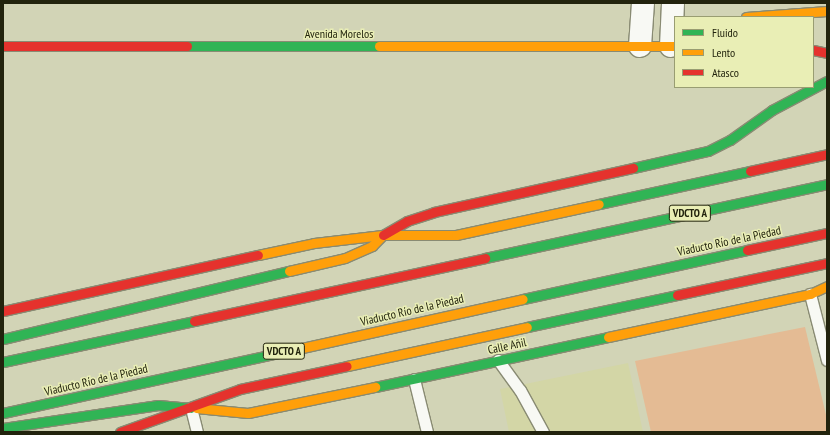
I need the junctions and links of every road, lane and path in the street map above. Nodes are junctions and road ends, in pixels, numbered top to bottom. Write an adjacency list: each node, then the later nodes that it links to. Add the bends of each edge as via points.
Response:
1 (643, 3): 7 (street)
2 (673, 3): 5 (street)
3 (827, 11): 4 (main road)
4 (755, 16)
5 (674, 45): 7 (main road, Avenida Morelos)
6 (3, 46): 7 (main road, Avenida Morelos)
7 (640, 46)
8 (814, 50): 9 (main road)
9 (827, 53)
10 (827, 81): 11 (main road)
11 (814, 88)
12 (814, 88): 16 (main road, via 772,110 730,140 708,151 434,212 407,221)
13 (827, 154): 16 (main road, via 456,235)
14 (827, 184): 24 (main road, VDCTO A)
15 (827, 232): 27 (main road, Viaducto Río de la Piedad / VDCTO A)
16 (383, 235): 20 (main road, via 300,245); 21 (main road, via 372,246 337,260 100,314)
17 (827, 263): 26 (main road, via 240,389)
18 (827, 286): 19 (main road, Calle Añil)
19 (810, 294): 22 (main road, Calle Añil); 23 (lane)
20 (3, 311)
21 (3, 339)
22 (498, 360): 25 (main road, Calle Añil); 32 (lane, via 520,390)
23 (827, 360)
24 (3, 362)
25 (414, 379): 26 (main road, Calle Añil, via 248,413); 31 (lane)
26 (190, 408): 28 (main road, Calle Añil, via 158,405); 29 (main road); 30 (lane)
27 (3, 413)
28 (3, 428)
29 (120, 432)
30 (197, 432)
31 (427, 432)
32 (543, 432)

